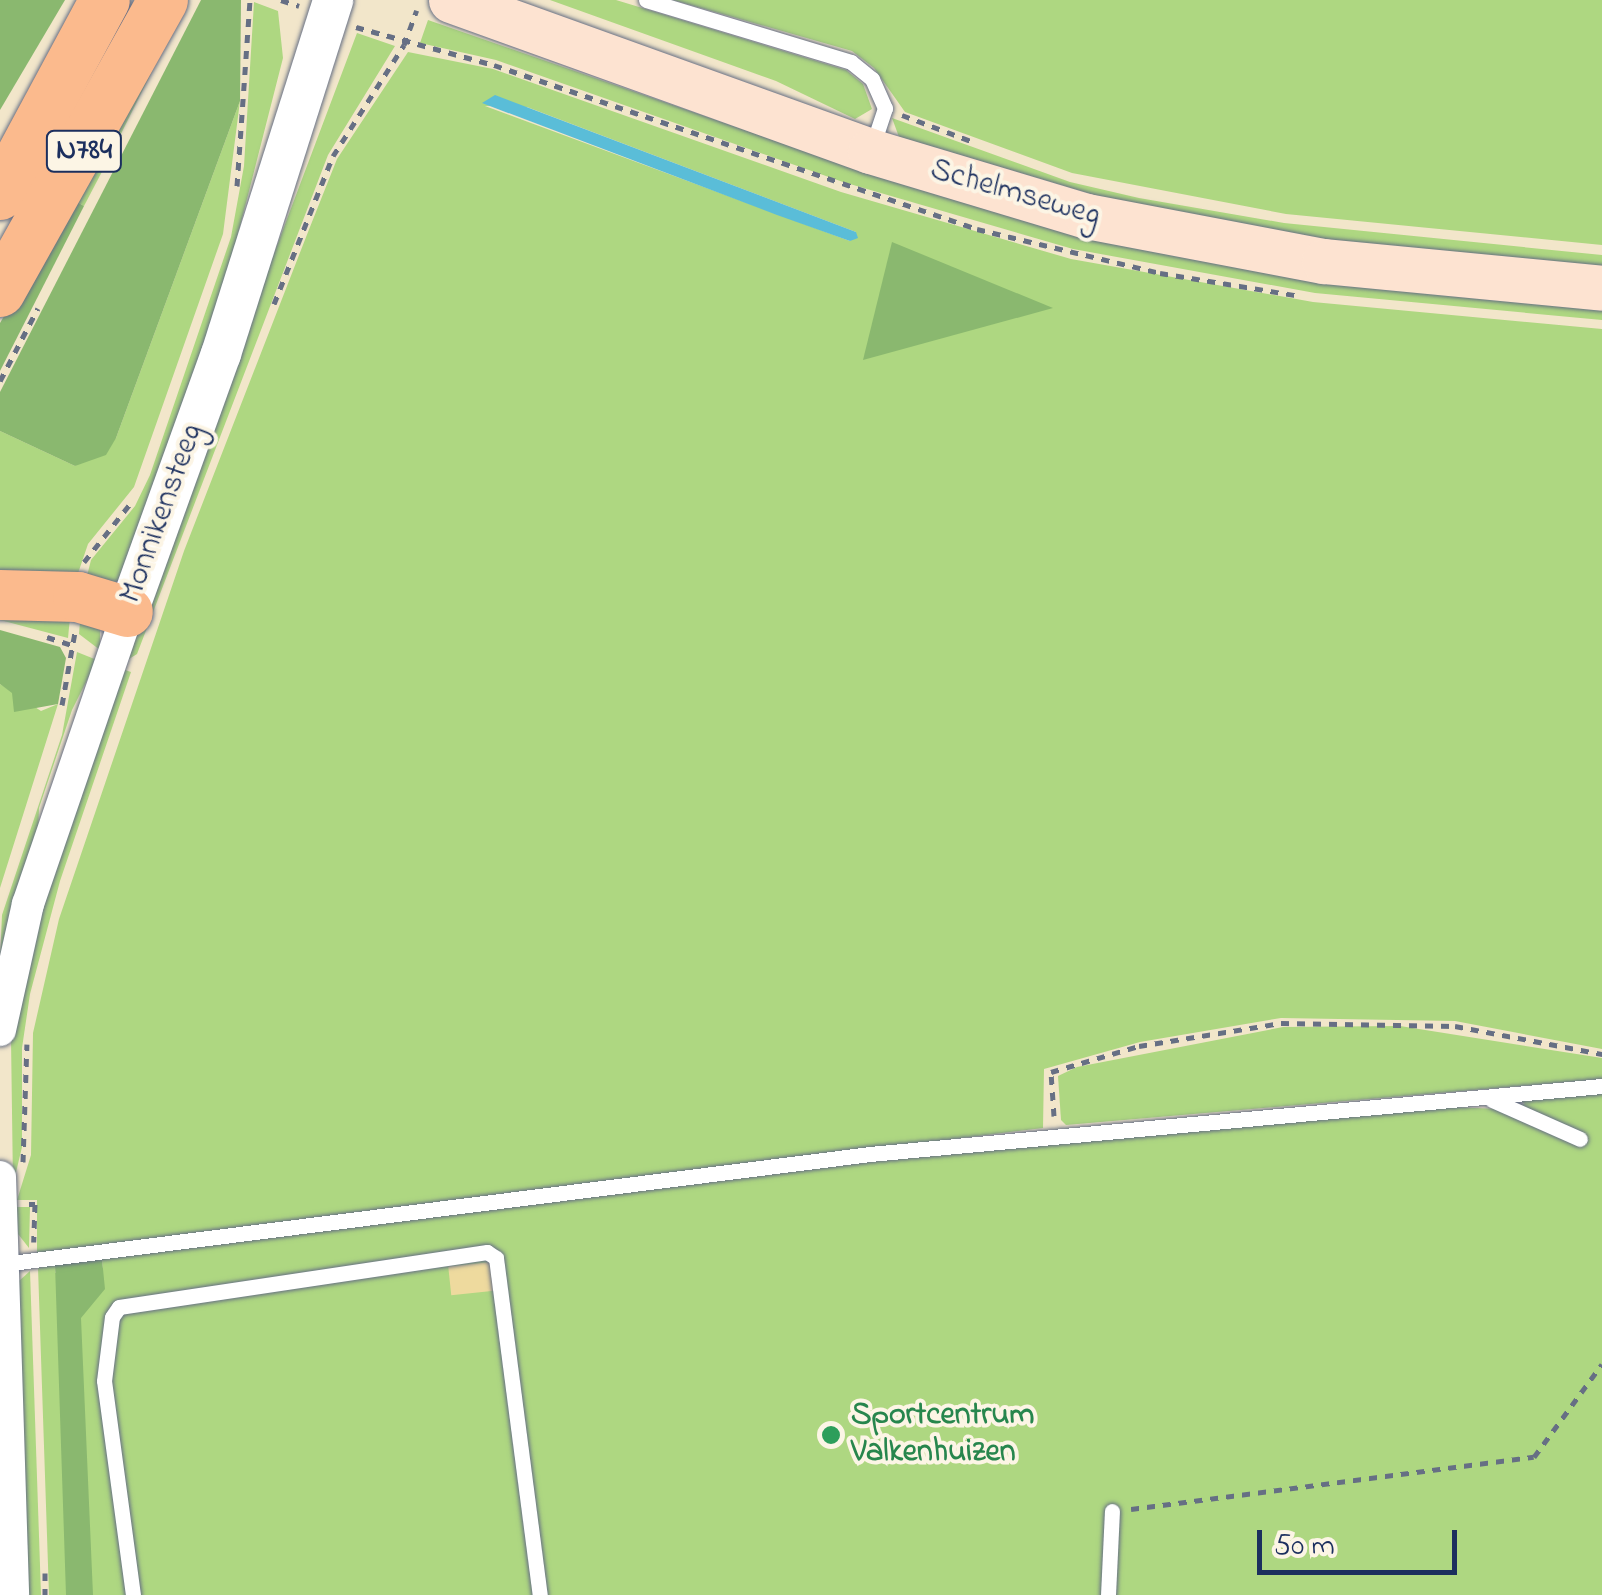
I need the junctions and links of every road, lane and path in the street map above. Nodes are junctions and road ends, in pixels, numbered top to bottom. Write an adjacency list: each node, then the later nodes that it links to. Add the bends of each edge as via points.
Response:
1 (104, 0): 11 (main road, N784)
2 (250, 0): 12 (path)
3 (333, 0): 19 (street, Monnikensteeg, via 221,354)
4 (420, 0): 15 (path, via 404,45 333,156)
5 (451, 0): 10 (main road, Schelmseweg)
6 (646, 0): 8 (lane, via 851,62 872,79)
7 (162, 3): 14 (main road, N784)
8 (885, 108): 9 (path, Schelmseweg); 10 (lane)
9 (977, 144)
10 (870, 151): 13 (main road, Schelmseweg, via 1164,235 1324,262)
11 (0, 195)
12 (234, 205)
13 (1602, 288)
14 (0, 292)
15 (272, 309)
16 (139, 488): 18 (path, via 86,558)
17 (0, 595): 18 (main road)
18 (78, 598): 19 (main road); 20 (path)
19 (128, 612): 21 (street, Monnikensteeg, via 28,904)
20 (60, 717)
21 (14, 1030): 27 (path)
22 (1602, 1054): 25 (path, via 1400,1022 1232,1030 1051,1072)
23 (1602, 1086): 24 (lane)
24 (1488, 1099): 25 (lane); 26 (lane)
25 (1055, 1134): 28 (lane)
26 (1580, 1139)
27 (10, 1173): 28 (street)
28 (1, 1263): 31 (street)
29 (1602, 1364): 30 (path, via 1534,1457)
30 (1112, 1512): 34 (lane)
31 (13, 1595)
32 (133, 1595): 33 (lane, via 104,1381 112,1317 119,1308 488,1252 496,1258)
33 (540, 1595)
34 (1108, 1595)

